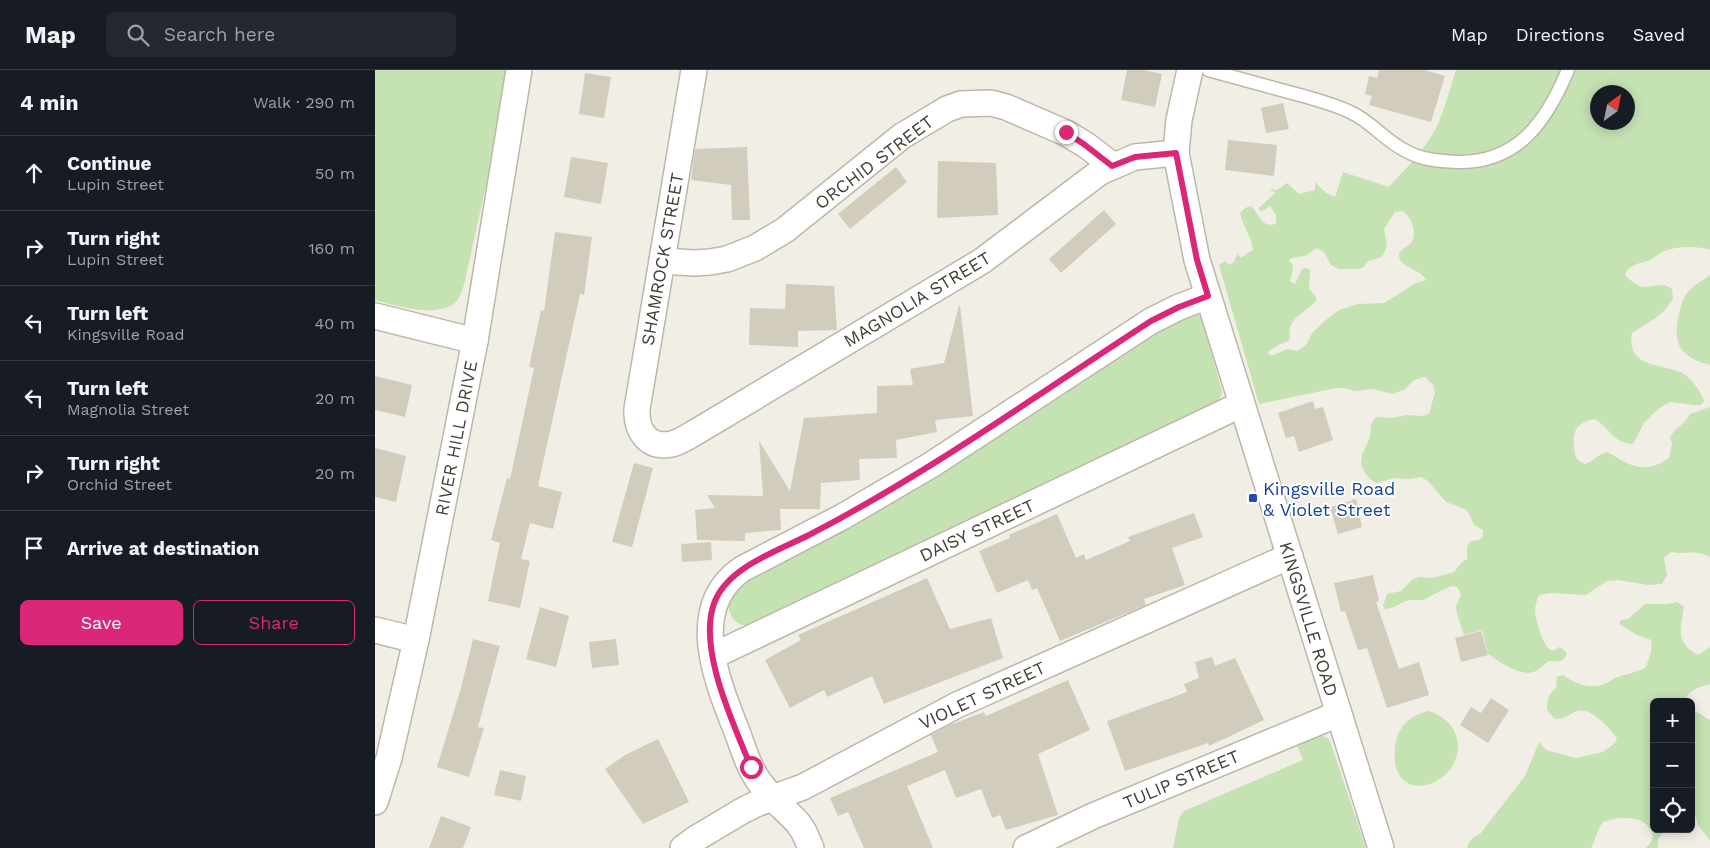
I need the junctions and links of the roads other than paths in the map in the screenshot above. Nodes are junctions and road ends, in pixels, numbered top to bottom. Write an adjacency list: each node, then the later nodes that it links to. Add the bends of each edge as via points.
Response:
1 (519, 70): 11 (street, RIVER HILL DRIVE)
2 (1190, 70): 6 (street, KINGSVILLE ROAD, via 1179,120)
3 (1208, 70): 4 (lane, via 1350,112 1405,151 1428,160 1468,162 1498,156 1526,138 1555,100)
4 (1568, 70)
5 (701, 71): 8 (street, SHAMROCK STREET)
6 (1176, 153): 7 (street, MAGNOLIA STREET, via 1135,157); 9 (street, KINGSVILLE ROAD, via 1197,260)
7 (1112, 166): 8 (street, ORCHID STREET, via 1066,132 1006,107 991,103 961,104 902,136 785,230 761,244 727,259 710,262); 13 (street, MAGNOLIA STREET, via 1085,182 982,261 686,438 672,444)
8 (662, 261): 13 (street, SHAMROCK STREET, via 637,409 639,428)
9 (1208, 296): 12 (street, KINGSVILLE ROAD); 17 (street, via 1151,321 948,454 842,517 733,575 721,590 712,611)
10 (375, 316): 11 (street)
11 (475, 341): 16 (street, RIVER HILL DRIVE)
12 (1242, 404): 14 (street, KINGSVILLE ROAD); 17 (street, DAISY STREET)
13 (653, 443)
14 (1289, 556): 18 (street, KINGSVILLE ROAD); 19 (street, VIOLET STREET, via 965,701 810,784)
15 (375, 630): 16 (street)
16 (416, 640): 20 (street, RIVER HILL DRIVE, via 389,758)
17 (713, 656): 19 (street, via 723,696 751,767)
18 (1338, 714): 23 (street, TULIP STREET); 24 (street, KINGSVILLE ROAD)
19 (775, 798): 21 (street, VIOLET STREET, via 742,811); 22 (street, via 798,823)
20 (375, 802)
21 (683, 848)
22 (811, 848)
23 (1026, 848)
24 (1381, 848)

